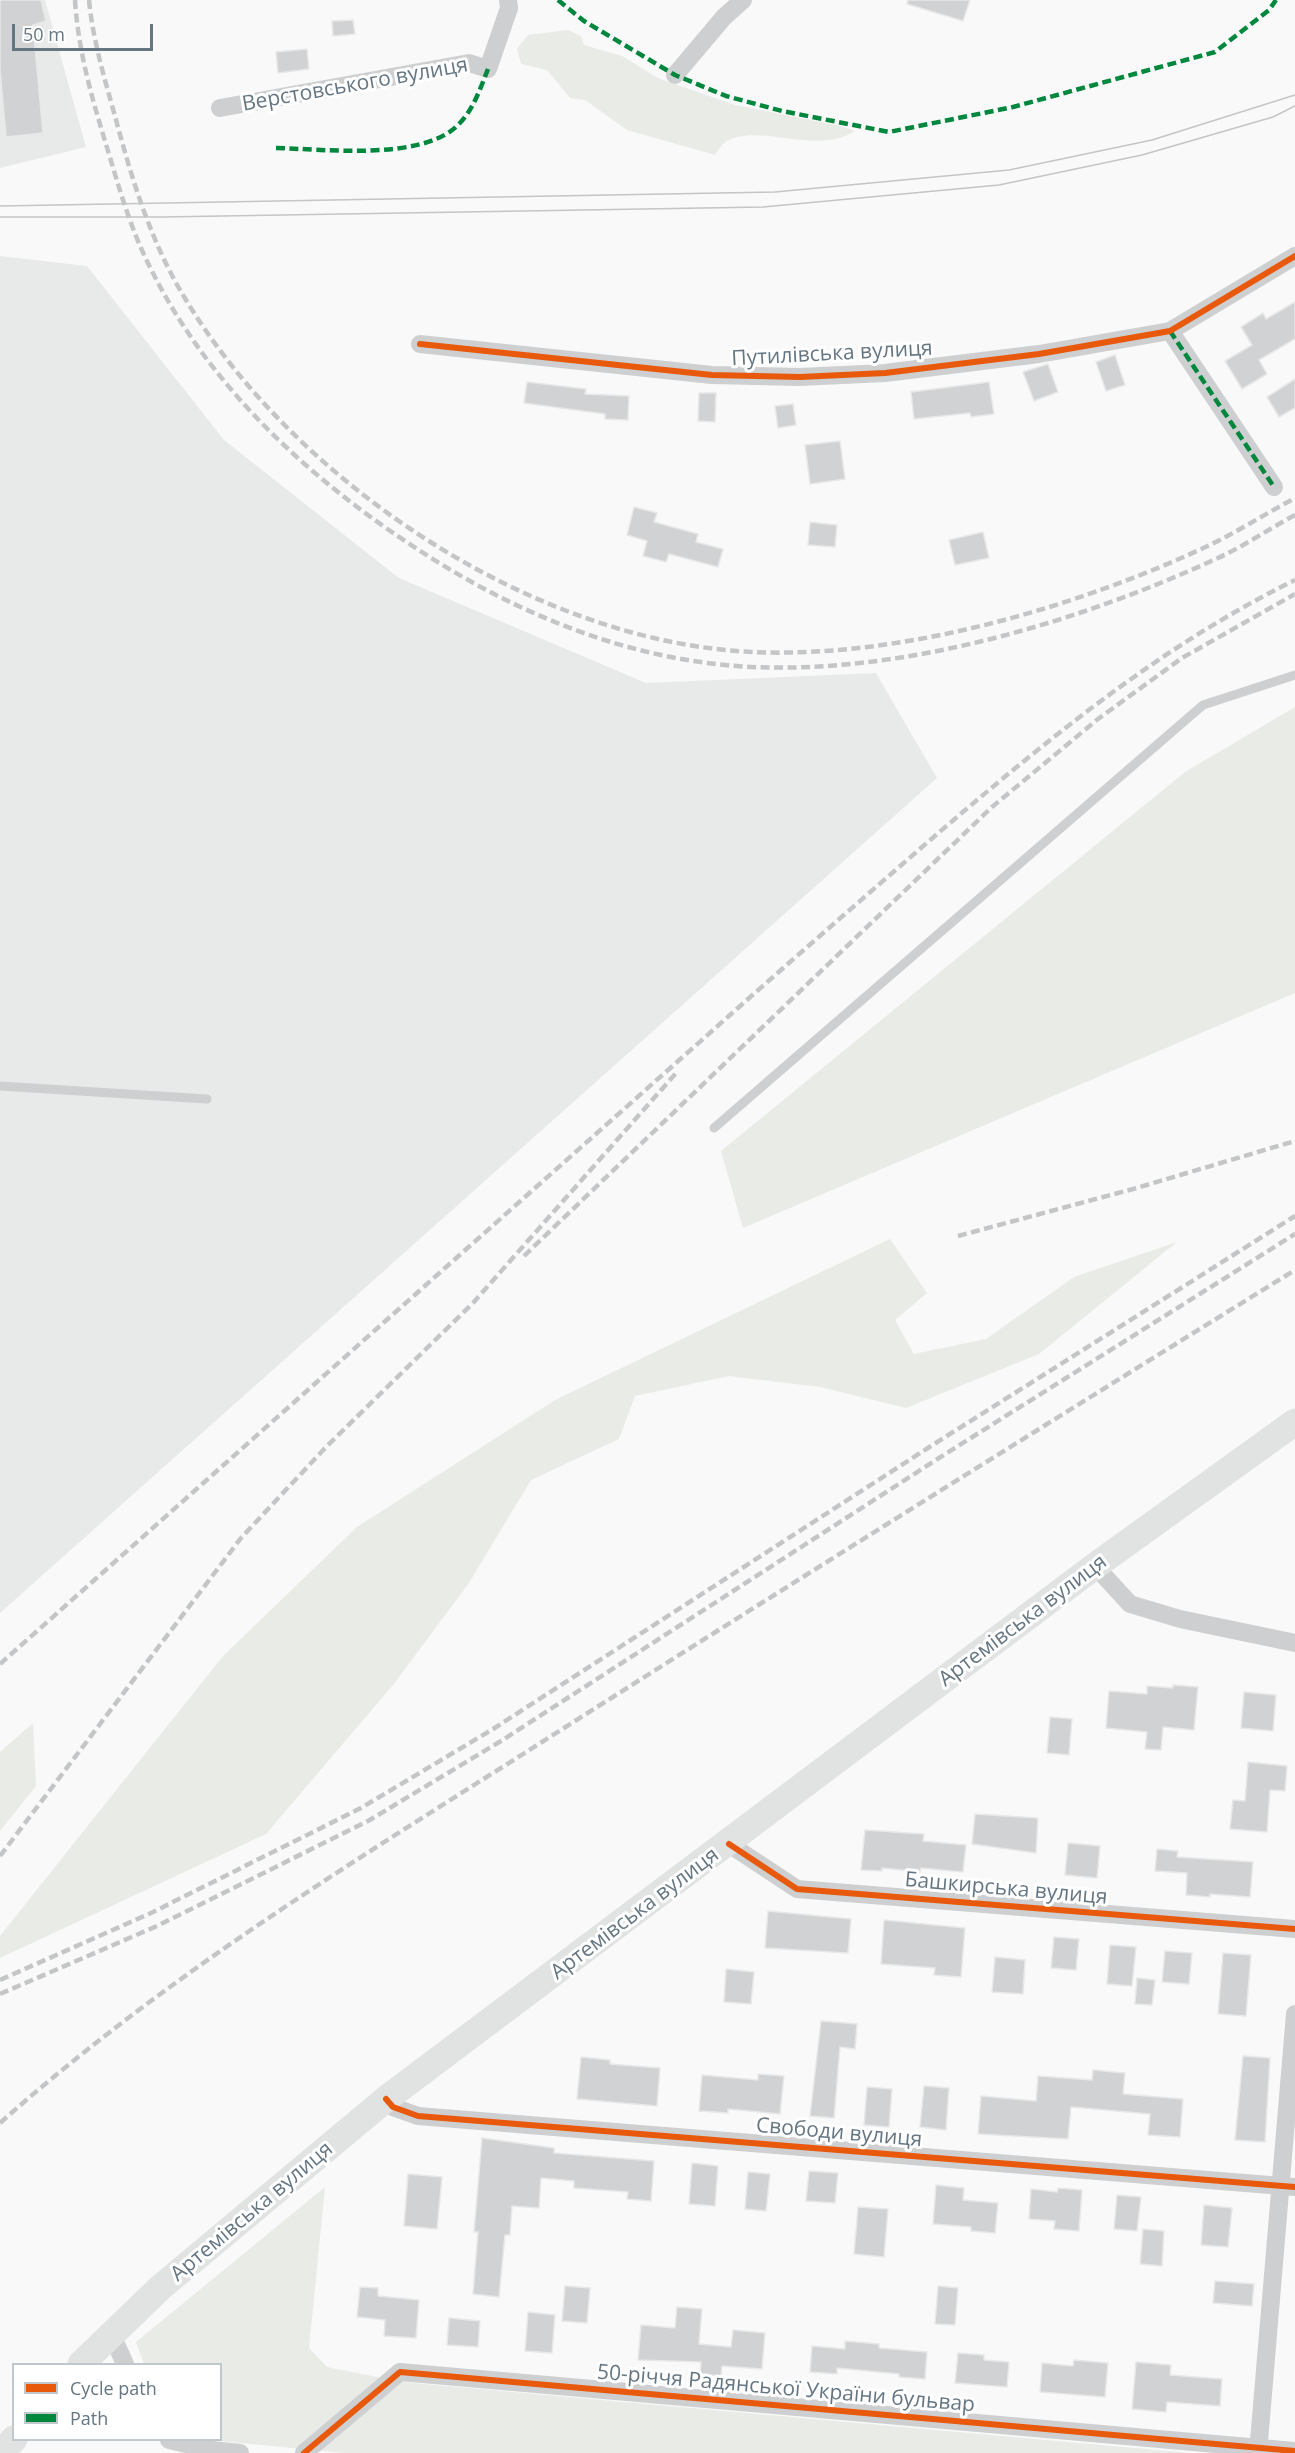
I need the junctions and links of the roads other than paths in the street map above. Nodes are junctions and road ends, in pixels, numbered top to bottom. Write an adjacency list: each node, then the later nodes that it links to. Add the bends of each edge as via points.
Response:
1 (508, 0): 4 (street, Верстовського вулиця, via 509,8 488,69 470,63)
2 (743, 0): 3 (street)
3 (675, 75)
4 (220, 108)
5 (1295, 256): 6 (street, Путилівська вулиця)
6 (1170, 331): 7 (street, Путилівська вулиця, via 885,373 800,376 712,375); 8 (street)
7 (420, 344)
8 (1274, 487)
9 (1295, 675): 12 (lane, via 1203,705)
10 (0, 1086): 11 (lane)
11 (207, 1099)
12 (714, 1128)
13 (1295, 1422): 14 (main road, Артемівська вулиця)
14 (1095, 1566): 15 (street, via 1130,1604 1180,1619); 16 (main road, Артемівська вулиця)
15 (1295, 1643)
16 (729, 1844): 17 (street, Башкирська вулиця, via 797,1889); 19 (main road, Артемівська вулиця)
17 (1295, 1929)
18 (1295, 2014): 20 (street)
19 (386, 2099): 20 (street, Свободи вулиця, via 393,2107 418,2116); 21 (main road, Артемівська вулиця)
20 (1287, 2186): 26 (street)
21 (111, 2333): 22 (main road, Артемівська вулиця); 23 (street)
22 (82, 2363)
23 (126, 2363)
24 (12, 2441): 28 (main road)
25 (176, 2441): 29 (street, via 212,2451)
26 (1259, 2450): 27 (street, 50-річчя Радянської України бульвар); 30 (street, 50-річчя Радянської України бульвар, via 400,2372)
27 (1295, 2451)
28 (1, 2453)
29 (240, 2453)
30 (304, 2453)

